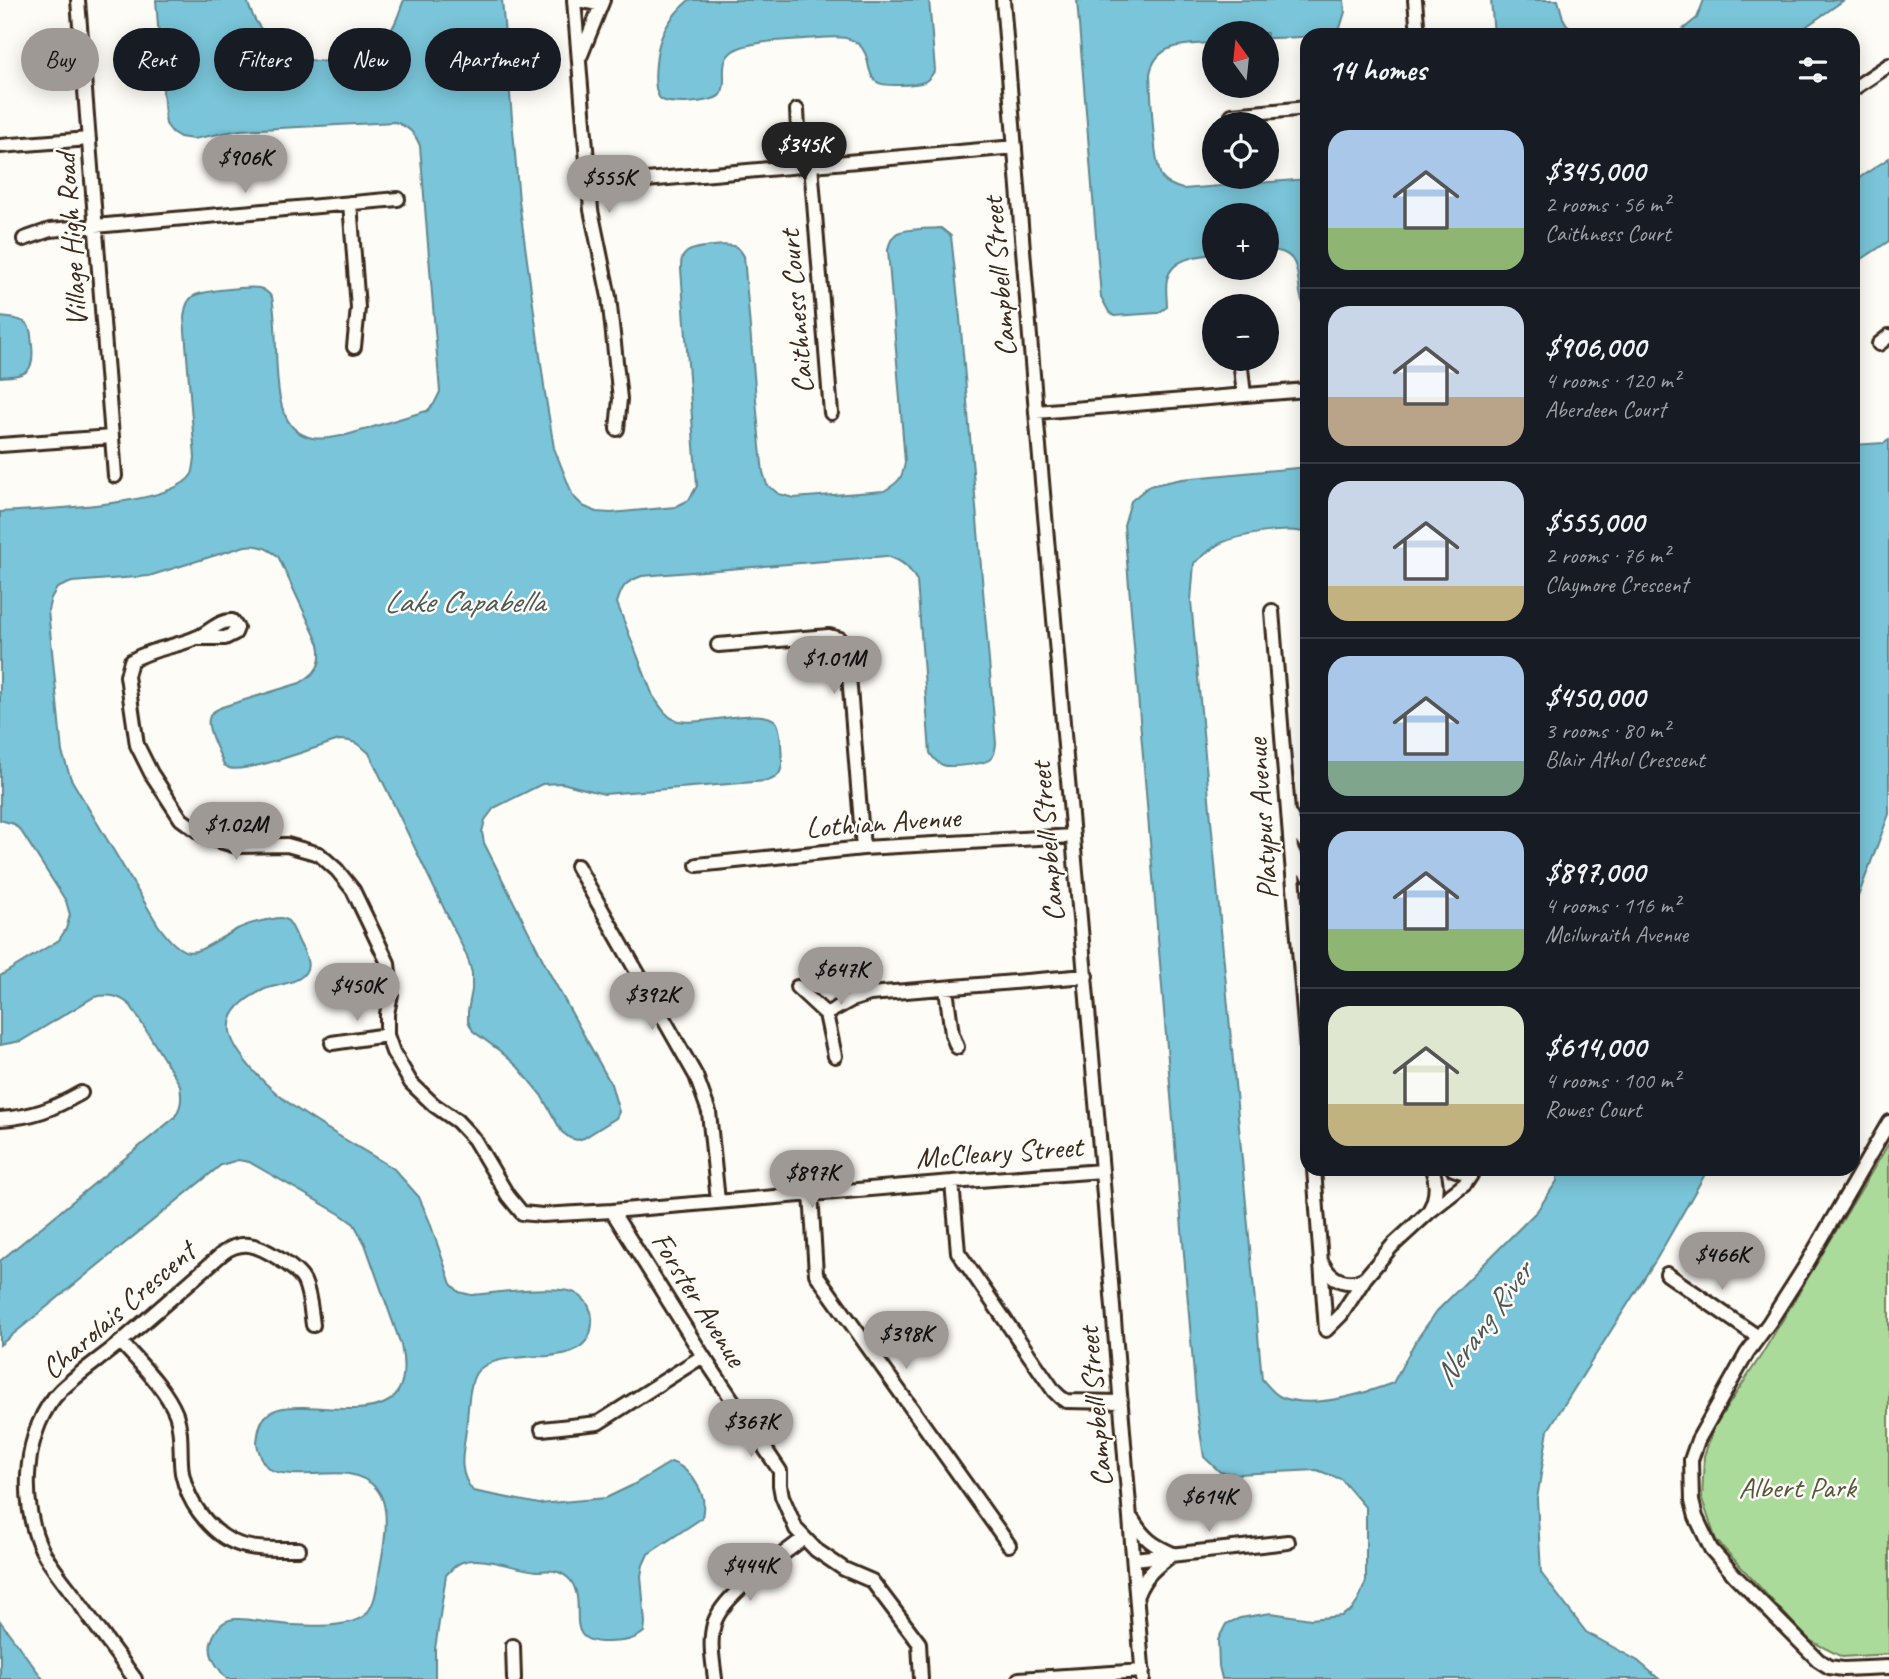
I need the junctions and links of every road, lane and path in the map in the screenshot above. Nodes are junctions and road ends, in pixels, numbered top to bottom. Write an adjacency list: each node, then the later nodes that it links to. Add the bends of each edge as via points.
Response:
1 (78, 0): 13 (street, Village High Road)
2 (576, 0): 5 (street); 7 (street)
3 (1003, 0): 15 (street, Campbell Street)
4 (1415, 0): 6 (street)
5 (602, 2): 7 (street)
6 (1417, 28)
7 (580, 57): 17 (street)
8 (1889, 65): 9 (street)
9 (1860, 84)
10 (1300, 109): 12 (street)
11 (797, 110): 16 (street, Caithness Court)
12 (1264, 112)
13 (89, 139): 14 (street); 20 (street, Village High Road)
14 (0, 146)
15 (1015, 147): 16 (street); 26 (street, Campbell Street)
16 (806, 165): 17 (street); 27 (street, Caithness Court)
17 (590, 185): 28 (street, via 609,298 620,399)
18 (398, 199): 19 (street)
19 (350, 203): 20 (street); 22 (street, via 358,308)
20 (96, 225): 21 (street, via 50,230); 29 (street, Village High Road)
21 (24, 239)
22 (354, 347)
23 (1241, 371): 25 (street)
24 (1300, 391): 25 (street)
25 (1244, 395): 26 (street)
26 (1036, 412): 37 (street, Campbell Street)
27 (831, 413)
28 (617, 429)
29 (112, 438): 30 (street); 31 (street, Village High Road)
30 (0, 445)
31 (115, 476)
32 (1272, 611): 35 (street, Platypus Avenue)
33 (198, 638): 48 (street, via 131,661 127,676 137,745 181,818 206,838 237,846 288,845 319,854 337,870 353,890 388,963)
34 (718, 645): 39 (street, via 829,636 840,639 846,651)
35 (1287, 803): 36 (street); 38 (street, Platypus Avenue)
36 (1300, 834)
37 (1073, 836): 39 (street, Lothian Avenue); 44 (street, Campbell Street)
38 (1290, 844): 40 (street); 43 (street, Platypus Avenue)
39 (863, 848): 41 (street, Lothian Avenue)
40 (1300, 864)
41 (697, 865)
42 (577, 866): 63 (street, via 696,1076 709,1112)
43 (1300, 964)
44 (1086, 976): 46 (street); 55 (street, Campbell Street)
45 (797, 987): 47 (street)
46 (946, 989): 47 (street, via 870,994); 50 (street)
47 (826, 1014): 51 (street)
48 (387, 1035): 49 (street); 64 (street, McCleary Street, via 411,1083 474,1139 522,1213)
49 (332, 1044)
50 (957, 1046)
51 (835, 1056)
52 (81, 1093): 53 (street, via 36,1115)
53 (0, 1119)
54 (1889, 1122): 56 (street)
55 (1102, 1171): 61 (street, McCleary Street); 73 (street, Campbell Street)
56 (1860, 1172)
57 (1315, 1176): 66 (street)
58 (1435, 1176): 65 (street, via 1436,1191)
59 (1470, 1176): 65 (street)
60 (1858, 1176): 70 (street)
61 (952, 1181): 62 (street, McCleary Street); 73 (street, via 958,1252 1054,1391 1066,1401)
62 (811, 1194): 63 (street, McCleary Street); 78 (street, via 816,1274)
63 (718, 1201): 64 (street, McCleary Street)
64 (612, 1210): 72 (street, Forster Avenue)
65 (1429, 1212): 68 (street, via 1392,1245)
66 (1322, 1261): 68 (street, via 1337,1280); 68 (street, via 1326,1330)
67 (1667, 1274): 70 (street)
68 (1365, 1278)
69 (313, 1325): 71 (street, Charolais Crescent, via 307,1290 295,1269 257,1246 240,1245 223,1253)
70 (1758, 1337): 85 (street, via 1698,1440 1691,1460 1692,1501 1710,1549 1818,1660)
71 (121, 1342): 79 (street, via 176,1416 184,1483 212,1528 245,1546); 87 (street, Charolais Crescent, via 51,1402 32,1445 28,1491 32,1522 42,1548)
72 (703, 1356): 74 (street, via 598,1423); 76 (street, Forster Avenue, via 780,1471 785,1504)
73 (1121, 1402): 75 (street, Campbell Street)
74 (542, 1429)
75 (1130, 1516): 80 (street, via 1154,1546); 81 (street, Campbell Street)
76 (804, 1538): 89 (street, via 731,1597 718,1615 712,1634); 90 (street, Forster Avenue, via 844,1569 872,1581 919,1643)
77 (1288, 1542): 80 (street)
78 (1009, 1545)
79 (299, 1549)
80 (1173, 1555): 81 (street); 82 (street, via 1142,1582)
81 (1134, 1559): 82 (street, Campbell Street)
82 (1137, 1595): 86 (street, Campbell Street)
83 (513, 1646): 88 (street)
84 (1889, 1667): 85 (street)
85 (1845, 1674)
86 (1143, 1675): 91 (street)
87 (135, 1679)
88 (514, 1679)
89 (715, 1679)
90 (921, 1679)
91 (1019, 1679)

